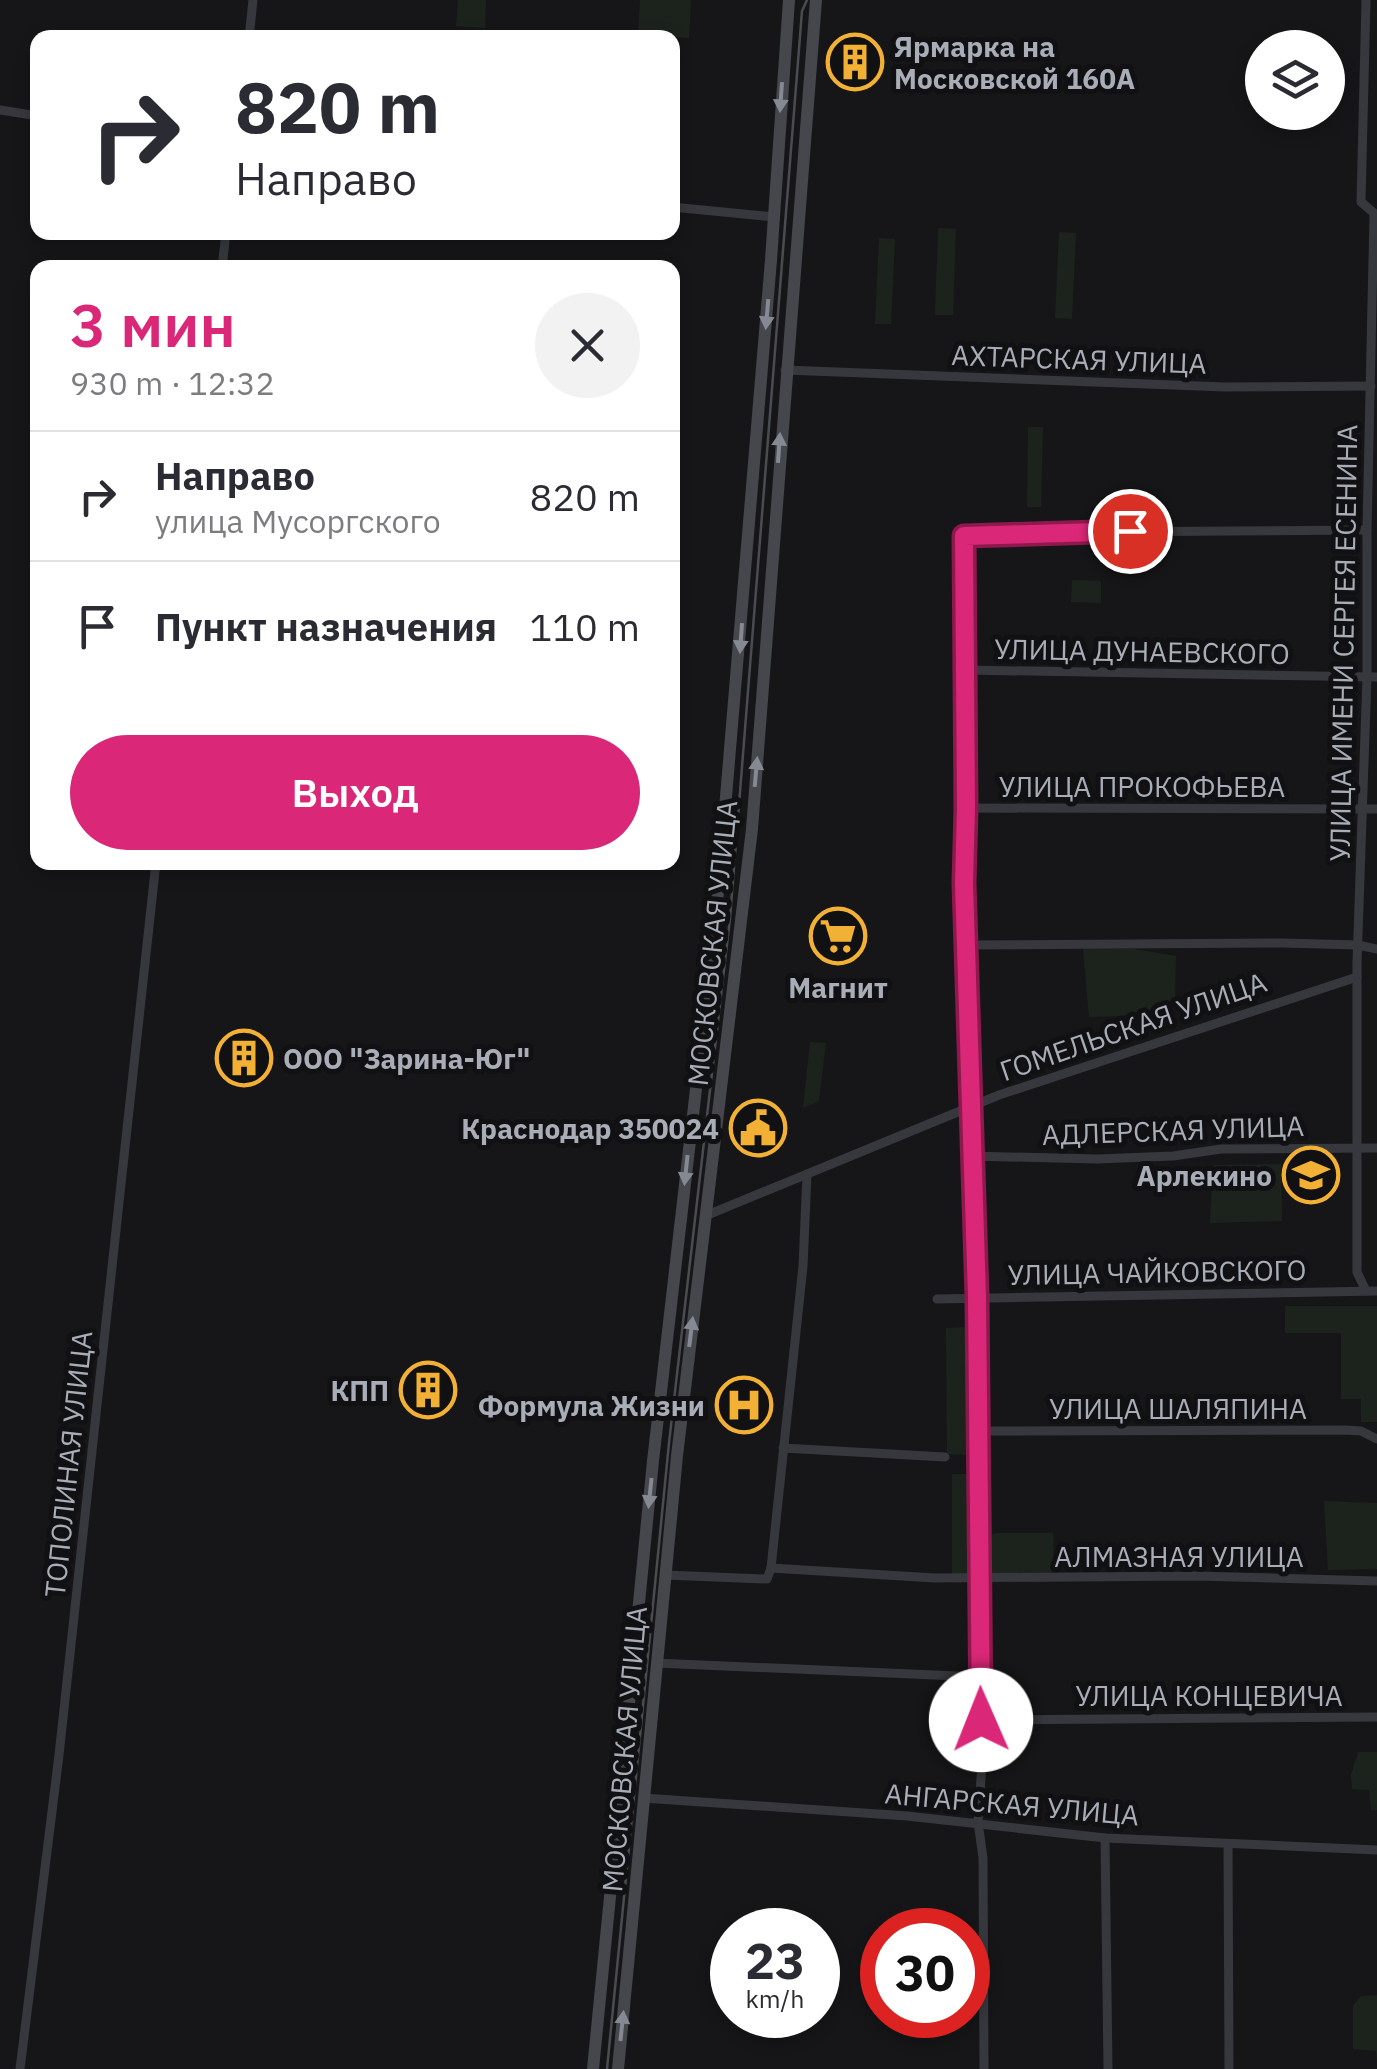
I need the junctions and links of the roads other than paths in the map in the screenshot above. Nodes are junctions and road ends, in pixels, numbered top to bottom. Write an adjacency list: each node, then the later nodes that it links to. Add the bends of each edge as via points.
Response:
1 (253, 0): 5 (street)
2 (788, 0): 10 (street, МОСКОВСКАЯ УЛИЦА, one-way to 10)
3 (816, 0): 8 (street, МОСКОВСКАЯ УЛИЦА)
4 (1366, 0): 14 (street, УЛИЦА ИМЕНИ СЕРГЕЯ ЕСЕНИНА, via 1362,202 1374,213)
5 (250, 30)
6 (0, 110): 7 (street)
7 (30, 115)
8 (800, 206): 10 (street); 12 (street, МОСКОВСКАЯ УЛИЦА)
9 (680, 207): 10 (street)
10 (775, 211): 11 (street, МОСКОВСКАЯ УЛИЦА)
11 (771, 260): 12 (street, via 780,255); 53 (street, МОСКОВСКАЯ УЛИЦА, one-way to 53, via 716,916)
12 (796, 261): 13 (street, МОСКОВСКАЯ УЛИЦА)
13 (785, 370): 14 (street, АХТАРСКАЯ УЛИЦА, via 1224,387); 31 (street, МОСКОВСКАЯ УЛИЦА, one-way to 13, via 752,829)
14 (1371, 386): 15 (street, УЛИЦА ИМЕНИ СЕРГЕЯ ЕСЕНИНА)
15 (1367, 530): 16 (street, via 964,536); 17 (street, УЛИЦА ИМЕНИ СЕРГЕЯ ЕСЕНИНА)
16 (966, 670): 17 (street, УЛИЦА ДУНАЕВСКОГО); 18 (street)
17 (1372, 677): 19 (street, УЛИЦА ИМЕНИ СЕРГЕЯ ЕСЕНИНА)
18 (966, 808): 19 (street, УЛИЦА ПРОКОФЬЕВА); 22 (street)
19 (1363, 808): 20 (street, УЛИЦА ПРОКОФЬЕВА); 23 (street, УЛИЦА ИМЕНИ СЕРГЕЯ ЕСЕНИНА)
20 (1377, 809)
21 (155, 870): 52 (street, ТОПОЛИНАЯ УЛИЦА)
22 (966, 945): 23 (street); 26 (street)
23 (1358, 945): 24 (street); 25 (street, УЛИЦА ИМЕНИ СЕРГЕЯ ЕСЕНИНА)
24 (1377, 949)
25 (1357, 977): 26 (street, ГОМЕЛЬСКАЯ УЛИЦА); 27 (street, УЛИЦА ИМЕНИ СЕРГЕЯ ЕСЕНИНА)
26 (970, 1106): 29 (street); 30 (street, ГОМЕЛЬСКАЯ УЛИЦА)
27 (1356, 1147): 28 (street, АДЛЕРСКАЯ УЛИЦА); 29 (street, АДЛЕРСКАЯ УЛИЦА, via 1096,1159); 32 (street, УЛИЦА ИМЕНИ СЕРГЕЯ ЕСЕНИНА, via 1357,1272)
28 (1377, 1148)
29 (970, 1156): 33 (street)
30 (808, 1174): 31 (street, ГОМЕЛЬСКАЯ УЛИЦА); 37 (street)
31 (705, 1216): 40 (street, МОСКОВСКАЯ УЛИЦА, one-way to 31)
32 (1372, 1291): 33 (street, УЛИЦА ЧАЙКОВСКОГО)
33 (977, 1297): 34 (street, УЛИЦА ЧАЙКОВСКОГО); 35 (street)
34 (937, 1299)
35 (978, 1431): 36 (street, УЛИЦА ШАЛЯПИНА, via 1345,1430); 41 (street)
36 (1377, 1439)
37 (783, 1448): 38 (street); 39 (street)
38 (945, 1457)
39 (771, 1568): 40 (street, АЛМАЗНАЯ УЛИЦА, via 767,1579); 41 (street, АЛМАЗНАЯ УЛИЦА)
40 (665, 1575): 43 (street, МОСКОВСКАЯ УЛИЦА)
41 (982, 1578): 42 (street, АЛМАЗНАЯ УЛИЦА); 44 (street)
42 (1377, 1581)
43 (656, 1663): 44 (street); 47 (street, МОСКОВСКАЯ УЛИЦА)
44 (980, 1677): 46 (street)
45 (1377, 1717): 46 (street, УЛИЦА КОНЦЕВИЧА)
46 (981, 1720): 48 (street)
47 (643, 1798): 48 (street, АНГАРСКАЯ УЛИЦА); 54 (street, МОСКОВСКАЯ УЛИЦА, one-way to 47)
48 (978, 1822): 49 (street, АНГАРСКАЯ УЛИЦА); 55 (street)
49 (1106, 1838): 50 (street, АНГАРСКАЯ УЛИЦА); 56 (street)
50 (1228, 1844): 51 (street, АНГАРСКАЯ УЛИЦА); 57 (street)
51 (1377, 1850)
52 (20, 2069)
53 (592, 2069)
54 (618, 2069)
55 (984, 2069)
56 (1108, 2069)
57 (1229, 2069)

